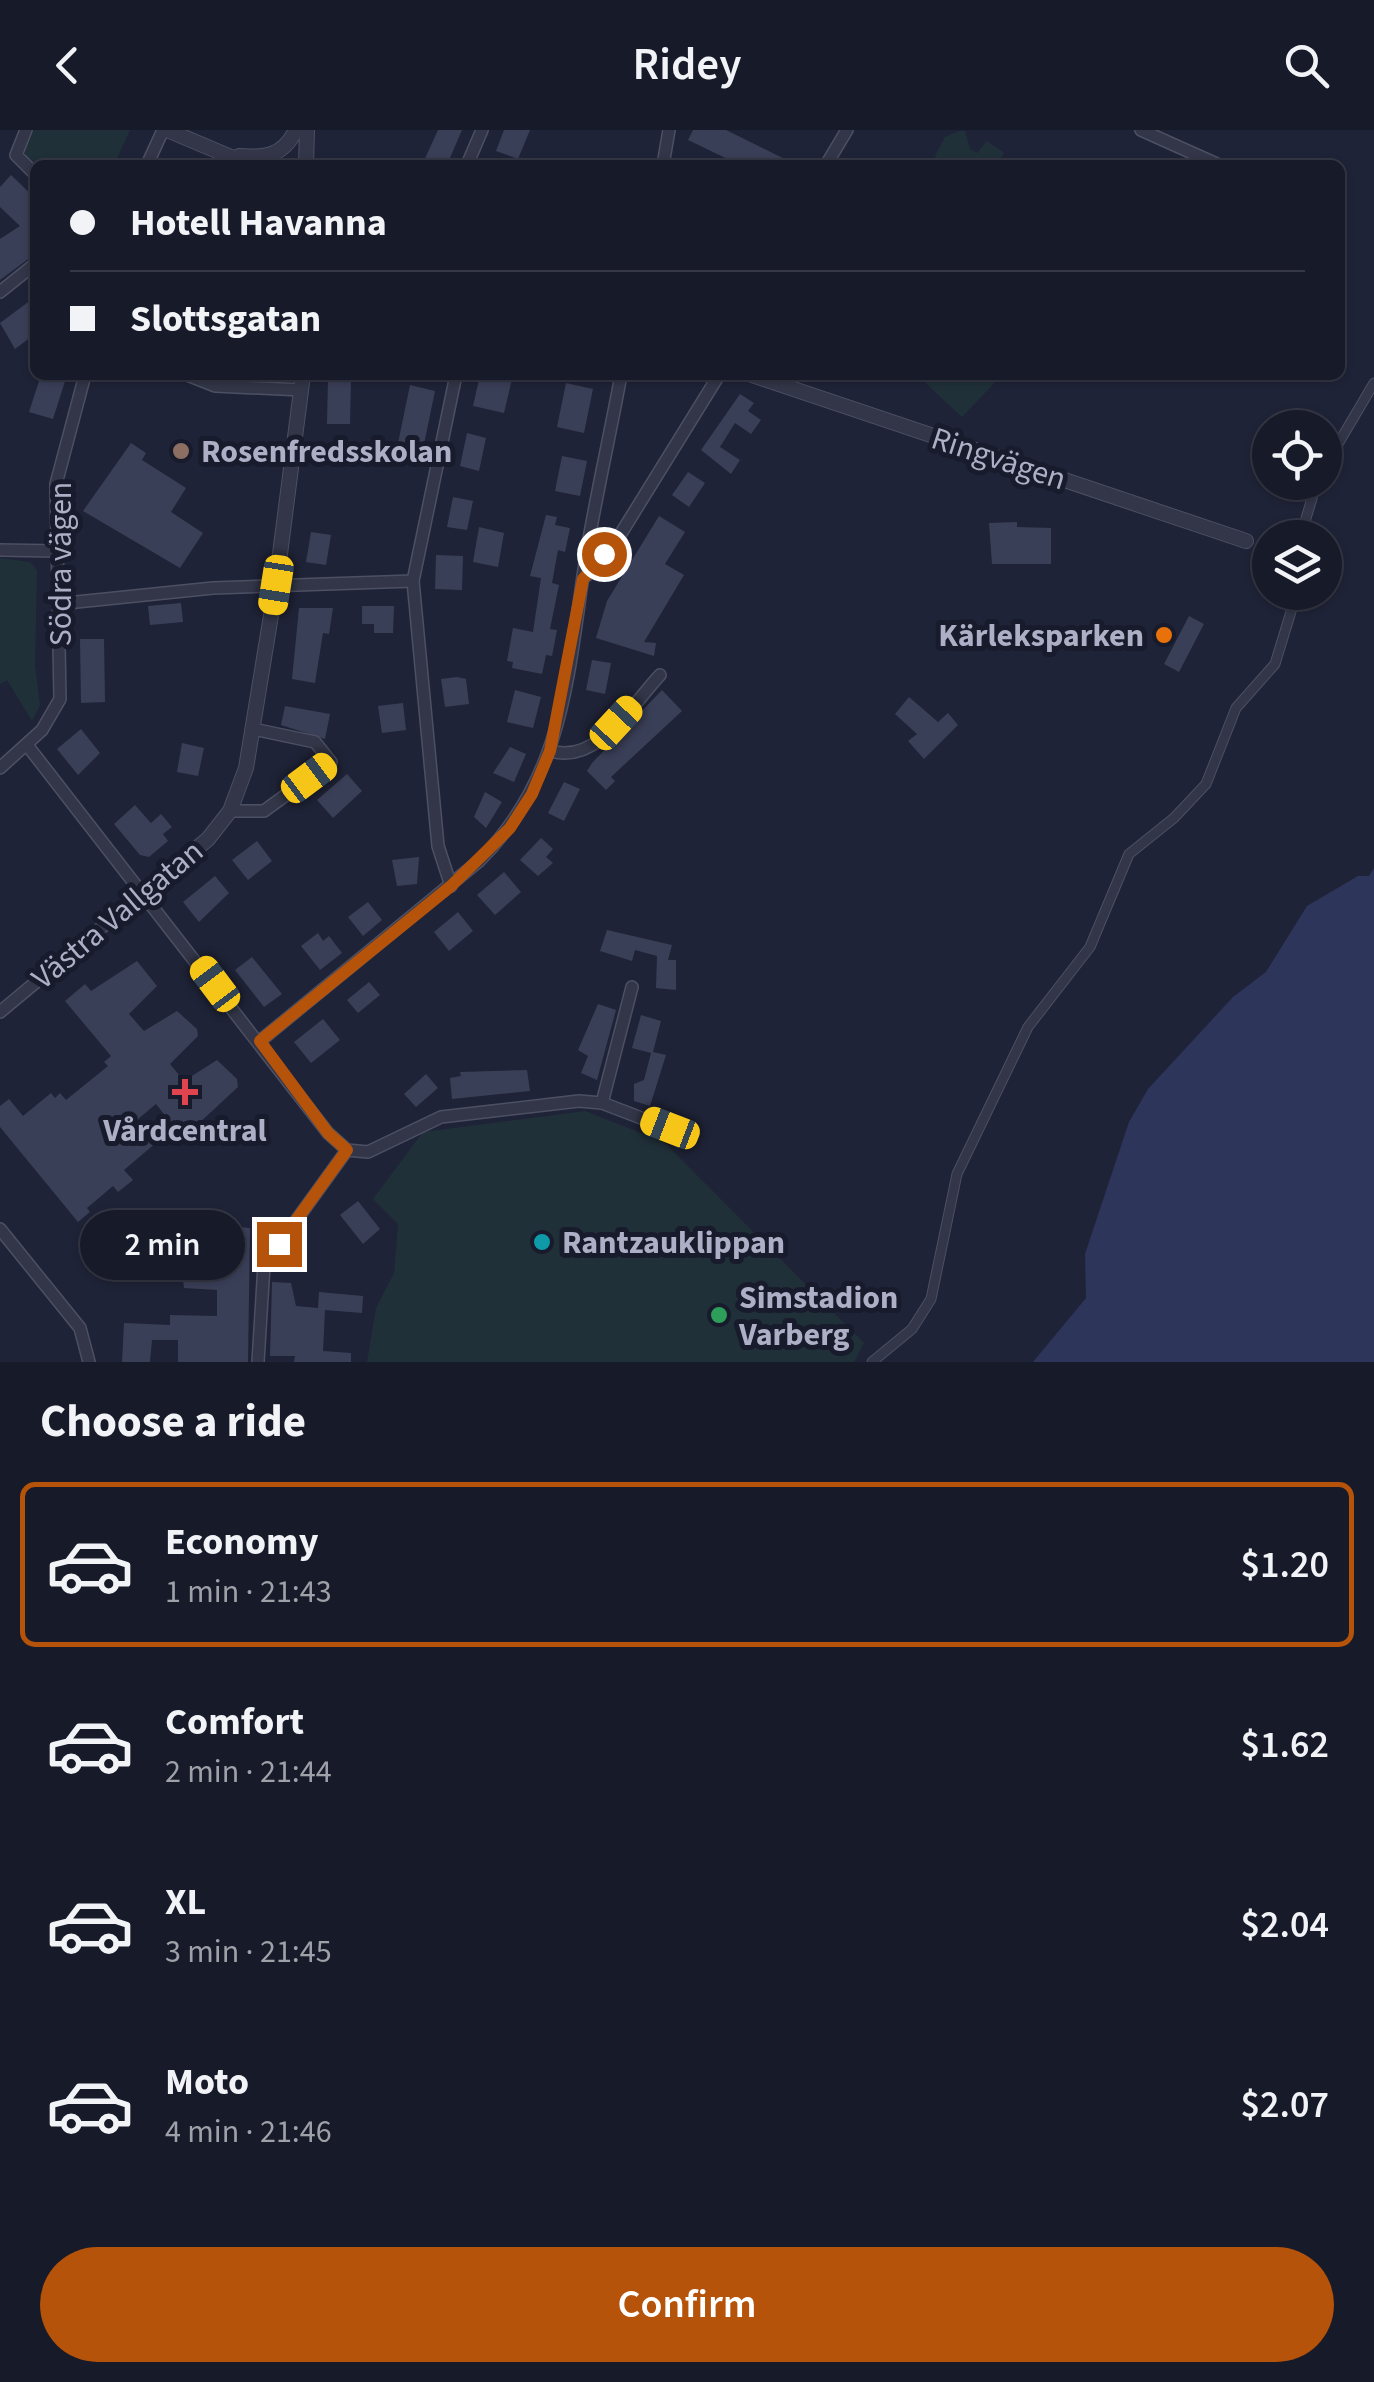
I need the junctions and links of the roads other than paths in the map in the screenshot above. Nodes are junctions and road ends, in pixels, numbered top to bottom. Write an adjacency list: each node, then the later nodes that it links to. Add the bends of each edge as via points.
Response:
1 (26, 130): 17 (street, via 16,155)
2 (165, 130): 9 (street); 10 (street)
3 (296, 130): 9 (street, via 270,157)
4 (308, 130): 12 (street)
5 (482, 130): 13 (street)
6 (669, 130): 14 (street)
7 (848, 130): 15 (street)
8 (1141, 130): 16 (street)
9 (225, 154): 11 (street)
10 (150, 160)
11 (239, 160)
12 (306, 160)
13 (469, 160)
14 (664, 160)
15 (829, 160)
16 (1208, 160)
17 (30, 169)
18 (30, 268): 19 (street)
19 (0, 292)
20 (84, 380): 31 (street, Södra vägen, via 56,484)
21 (199, 380): 26 (street, via 215,386)
22 (455, 380): 33 (street)
23 (620, 380): 32 (street)
24 (716, 380): 32 (street, via 620,535)
25 (767, 380): 29 (street, Ringvägen)
26 (302, 382): 34 (street)
27 (1374, 382): 28 (street)
28 (1342, 437)
29 (1246, 541)
30 (0, 550): 31 (street)
31 (57, 551): 35 (street, Södra vägen)
32 (583, 579): 40 (street)
33 (413, 581): 34 (street); 43 (street, via 438,846)
34 (276, 585): 35 (street); 38 (street)
35 (57, 604): 39 (street, Södra vägen, via 60,699)
36 (1292, 610): 54 (street, via 1275,664 1236,708 1206,784 1129,854 1090,947 1028,1026 948,1198 931,1298 912,1330)
37 (660, 675): 40 (street, via 593,746 569,756)
38 (253, 729): 42 (street); 42 (street, via 315,742 331,762 264,811)
39 (28, 745): 41 (street, Södra vägen); 44 (street)
40 (550, 751): 43 (street, via 510,828)
41 (0, 768)
42 (230, 812): 44 (street, Västra Vallgatan, via 208,840)
43 (451, 886): 47 (street)
44 (144, 892): 46 (street, Västra Vallgatan); 47 (street)
45 (632, 987): 48 (street)
46 (0, 1012)
47 (260, 1041): 50 (street)
48 (602, 1102): 49 (street); 50 (street, via 441,1117 381,1148)
49 (670, 1128)
50 (347, 1150): 53 (street, via 261,1272)
51 (0, 1229): 52 (street, via 80,1328)
52 (89, 1362)
53 (258, 1362)
54 (872, 1362)

